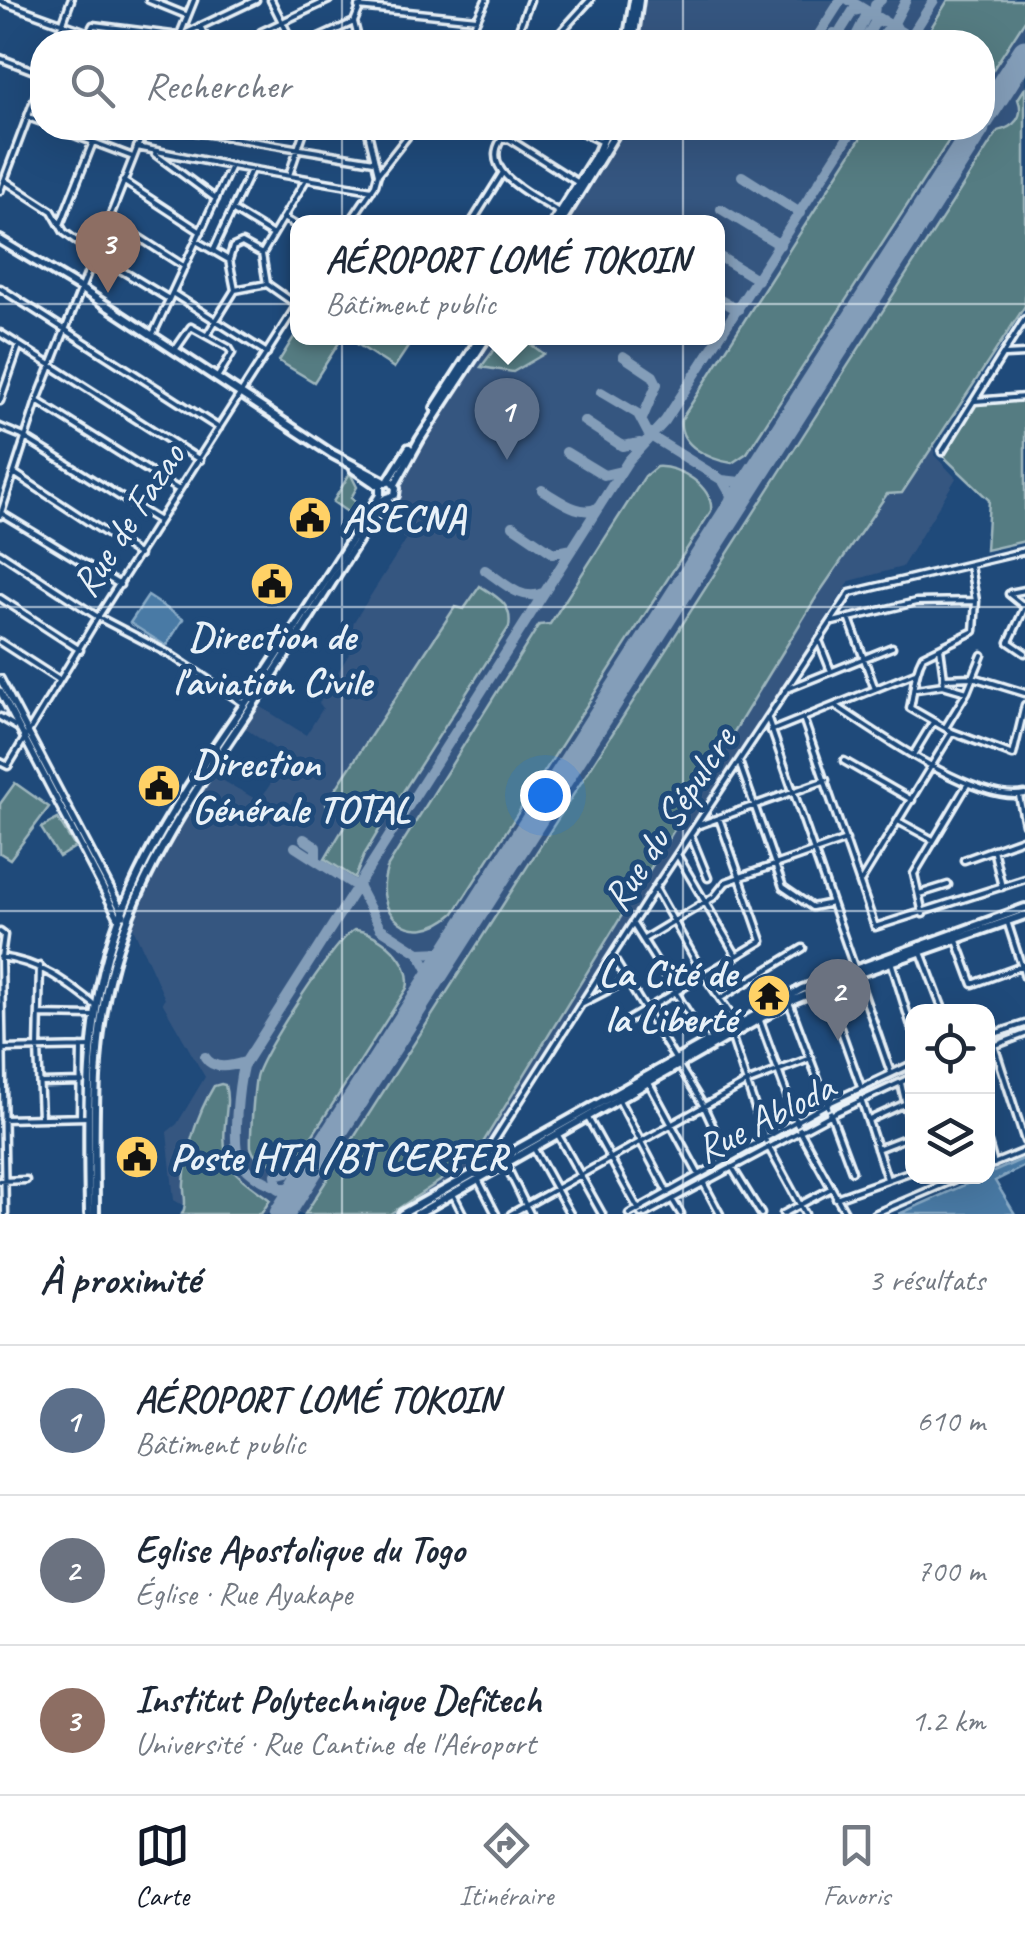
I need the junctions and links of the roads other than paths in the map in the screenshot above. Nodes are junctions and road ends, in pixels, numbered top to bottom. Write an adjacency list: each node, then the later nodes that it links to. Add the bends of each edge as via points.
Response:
1 (25, 0): 16 (street)
2 (71, 0): 21 (street)
3 (149, 0): 17 (street)
4 (194, 0): 17 (street)
5 (256, 0): 22 (street)
6 (271, 0): 19 (street)
7 (330, 0): 19 (street)
8 (354, 0): 15 (street)
9 (362, 0): 15 (street)
10 (486, 0): 18 (street)
11 (530, 0): 35 (street)
12 (590, 0): 36 (street)
13 (637, 0): 37 (main road)
14 (0, 1): 16 (street)
15 (358, 7): 18 (street); 20 (street)
16 (22, 10): 21 (street)
17 (188, 15): 27 (street)
18 (477, 19): 34 (street)
19 (282, 22): 30 (street); 31 (street)
20 (354, 22): 32 (street); 33 (street)
21 (62, 25): 23 (street); 24 (street)
22 (200, 26): 28 (street); 29 (street)
23 (60, 30)
24 (77, 30)
25 (91, 30): 26 (street)
26 (133, 30)
27 (182, 30)
28 (192, 30)
29 (202, 30)
30 (265, 30)
31 (286, 30)
32 (336, 30)
33 (356, 30)
34 (472, 30)
35 (519, 30)
36 (563, 30)
37 (632, 30)
38 (1, 60): 39 (street)
39 (30, 71)
40 (30, 111): 41 (street)
41 (28, 117): 65 (street)
42 (88, 140): 52 (street)
43 (140, 140): 54 (street)
44 (247, 140): 55 (street)
45 (301, 140): 55 (street)
46 (370, 140): 58 (street)
47 (405, 140): 61 (street)
48 (501, 140): 62 (street, via 495,152)
49 (510, 140): 67 (street)
50 (598, 140): 53 (street)
51 (612, 140): 76 (main road)
52 (93, 142): 57 (street); 80 (street)
53 (602, 142): 67 (main road)
54 (137, 147): 56 (street); 57 (street)
55 (298, 148): 58 (street); 63 (street)
56 (152, 152): 59 (street); 70 (street)
57 (133, 157): 66 (street)
58 (374, 160): 61 (street)
59 (231, 166): 60 (street); 70 (street)
60 (251, 170): 63 (street); 71 (street)
61 (378, 174): 68 (street)
62 (502, 174): 72 (street); 74 (street)
63 (288, 176): 64 (street)
64 (306, 179): 68 (street); 78 (street)
65 (4, 180): 69 (street); 80 (street, via 52,211)
66 (123, 181): 77 (street); 81 (street)
67 (579, 183): 72 (main road)
68 (372, 190): 73 (street)
69 (0, 192)
70 (216, 199): 81 (street)
71 (232, 210): 82 (street); 85 (street)
72 (560, 212): 75 (main road)
73 (355, 215)
74 (476, 215)
75 (558, 215)
76 (566, 215)
77 (109, 217): 86 (street); 89 (street)
78 (284, 218): 79 (street); 82 (street)
79 (290, 222)
80 (60, 225): 86 (street)
81 (201, 232): 84 (street)
82 (273, 235): 87 (street)
83 (0, 240): 92 (main road)
84 (196, 241): 85 (street); 89 (street)
85 (214, 251): 88 (street)
86 (94, 254): 92 (street); 96 (street)
87 (262, 254): 88 (street, via 239,243); 90 (street)
88 (229, 260): 93 (street)
89 (185, 267): 94 (street)
90 (267, 284): 93 (street); 97 (street)
91 (2, 289): 95 (street); 101 (street)
92 (83, 290): 101 (street); 103 (main road)
93 (235, 290): 100 (street)
94 (172, 292): 96 (street); 100 (street)
95 (0, 297)
96 (169, 299): 103 (street)
97 (290, 300)
98 (290, 316): 109 (street, Rue de Fazao)
99 (1025, 319): 111 (street)
100 (215, 320): 104 (street); 109 (street)
101 (66, 330): 112 (street); 121 (street)
102 (0, 333): 107 (street)
103 (153, 335): 108 (main road)
104 (207, 335): 108 (street, via 191,327); 113 (street, via 232,351)
105 (478, 345): 126 (main road)
106 (479, 345): 126 (main road)
107 (19, 346): 112 (street); 114 (street)
108 (175, 350): 113 (main road)
109 (267, 354): 115 (street, Rue de Fazao)
110 (1025, 354): 111 (street)
111 (1002, 356): 117 (street)
112 (50, 366): 119 (street); 124 (street)
113 (217, 378): 115 (main road)
114 (3, 385): 118 (street)
115 (242, 396): 121 (street, Rue de Fazao); 126 (main road)
116 (1025, 397): 117 (street)
117 (974, 400): 123 (street)
118 (0, 401)
119 (37, 401): 122 (street); 127 (street)
120 (0, 427): 122 (street)
121 (219, 428): 124 (street, Rue de Fazao)
122 (26, 440): 125 (street); 129 (street)
123 (942, 452)
124 (200, 460): 127 (street, Rue de Fazao)
125 (14, 473): 128 (street); 132 (street)
126 (385, 488): 163 (main road)
127 (179, 490): 129 (street, Rue de Fazao)
128 (0, 514): 134 (street)
129 (159, 521): 132 (street, Rue de Fazao)
130 (1025, 551): 133 (street)
131 (0, 553): 139 (street)
132 (139, 555): 134 (street, Rue de Fazao)
133 (970, 566): 137 (street); 141 (street, Rue du Sépulcre, via 850,593)
134 (120, 585): 139 (street, Rue de Fazao)
135 (1025, 590): 138 (street, via 1009,594)
136 (0, 598): 146 (street)
137 (976, 602): 140 (street, via 916,602); 144 (street, via 974,630)
138 (1025, 607): 147 (street, via 1008,642)
139 (98, 617): 146 (street, Rue de Fazao); 163 (street)
140 (849, 618): 141 (street); 149 (street)
141 (832, 622): 143 (street, Rue du Sépulcre)
142 (0, 642): 154 (street)
143 (820, 642): 150 (street); 157 (street, Rue du Sépulcre)
144 (940, 646): 151 (street, via 922,656); 155 (street)
145 (892, 647): 149 (street)
146 (80, 650): 154 (street, Rue de Fazao)
147 (1025, 653)
148 (982, 654): 152 (street)
149 (864, 658): 150 (street); 158 (street)
150 (831, 671): 157 (street)
151 (916, 672): 156 (street); 158 (street)
152 (973, 677): 155 (street); 160 (street); 161 (street)
153 (0, 678): 172 (street)
154 (60, 680): 172 (street, Rue de Fazao)
155 (943, 682): 156 (street); 160 (street)
156 (916, 689): 168 (street, via 910,708)
157 (785, 690): 166 (street, Rue du Sépulcre)
158 (876, 690): 164 (street)
159 (0, 691): 172 (street)
160 (967, 692): 169 (street)
161 (1025, 694)
162 (1025, 705): 171 (street, via 1013,754)
163 (248, 706): 209 (main road, via 158,841)
164 (836, 706): 167 (street); 173 (street)
165 (0, 717): 172 (street)
166 (768, 718): 170 (street); 175 (street, Rue du Sépulcre)
167 (804, 718): 170 (street); 178 (street)
168 (933, 722): 169 (street); 173 (street)
169 (945, 728): 171 (street)
170 (771, 731): 180 (street)
171 (952, 732): 177 (street)
172 (25, 733): 174 (street, Rue de Fazao, via 8,766); 209 (street)
173 (913, 755): 177 (street)
174 (0, 762)
175 (740, 762): 183 (street); 187 (street, Rue du Sépulcre)
176 (844, 762): 182 (street)
177 (933, 766): 179 (street); 182 (street)
178 (826, 780): 180 (street); 190 (street)
179 (968, 783): 181 (street, via 994,794); 191 (street)
180 (792, 792): 183 (street); 193 (street)
181 (1022, 795): 186 (street)
182 (912, 800): 185 (street)
183 (755, 805): 184 (street); 196 (street)
184 (720, 818): 187 (street); 197 (street)
185 (898, 822): 191 (street); 200 (street)
186 (1025, 824)
187 (700, 825): 188 (street, Rue du Sépulcre)
188 (692, 836): 194 (street, Rue du Sépulcre); 198 (street)
189 (1025, 838): 192 (street)
190 (846, 840): 193 (street); 200 (street)
191 (934, 840): 204 (street, via 914,878)
192 (993, 849): 195 (street); 202 (street)
193 (812, 852): 196 (street); 206 (street)
194 (678, 856): 203 (street, Rue du Sépulcre); 205 (street)
195 (964, 860)
196 (776, 864): 197 (street); 206 (street, via 785,890 813,907)
197 (741, 876): 205 (street); 219 (street, via 762,939)
198 (708, 878)
199 (1025, 879): 202 (street)
200 (862, 881): 208 (street, via 875,927)
201 (948, 885): 204 (street)
202 (1002, 887): 208 (street)
203 (655, 888): 211 (street); 212 (street, Rue du Sépulcre)
204 (918, 895): 208 (street)
205 (706, 902): 211 (street); 219 (street)
206 (832, 904): 224 (street)
207 (1025, 912): 210 (main road); 214 (main road)
208 (924, 914)
209 (124, 919): 235 (main road); 239 (main road)
210 (1007, 921): 214 (main road); 222 (street)
211 (674, 922): 215 (street); 225 (street)
212 (633, 924): 215 (street); 220 (street, Rue du Sépulcre)
213 (0, 932): 218 (street)
214 (955, 936): 217 (main road); 221 (main road); 222 (street, via 973,983)
215 (644, 939): 229 (street)
216 (803, 948): 231 (street)
217 (921, 952): 221 (main road); 234 (street)
218 (0, 956): 223 (street); 251 (street)
219 (737, 956): 225 (street)
220 (614, 957): 227 (street); 233 (street, Rue du Sépulcre)
221 (890, 959): 224 (main road); 236 (street)
222 (1024, 965): 226 (street)
223 (40, 966): 235 (street); 238 (street)
224 (856, 971): 228 (main road); 230 (main road); 258 (street)
225 (704, 975): 229 (street); 231 (street)
226 (1025, 977)
227 (626, 981): 233 (street); 237 (street)
228 (825, 986): 230 (main road); 265 (street)
229 (677, 991): 237 (street); 247 (street)
230 (804, 992): 232 (main road); 243 (main road)
231 (721, 998): 243 (street)
232 (789, 1002): 240 (main road); 253 (street)
233 (582, 1003): 295 (street, Rue du Sépulcre)
234 (941, 1004)
235 (96, 1006): 239 (main road)
236 (905, 1007)
237 (645, 1011): 242 (street); 255 (street)
238 (39, 1015): 239 (street); 252 (street)
239 (98, 1016): 250 (main road)
240 (759, 1018): 243 (main road); 257 (street)
241 (1025, 1024): 244 (street)
242 (615, 1028)
243 (739, 1028): 246 (main road); 247 (main road)
244 (995, 1034)
245 (1025, 1034): 248 (street)
246 (731, 1035): 247 (main road); 264 (street)
247 (708, 1045): 255 (main road)
248 (995, 1045)
249 (81, 1047): 250 (street); 252 (street); 261 (street)
250 (94, 1047): 261 (main road); 315 (main road)
251 (1, 1049): 252 (street); 274 (street)
252 (38, 1049): 260 (street)
253 (810, 1058): 257 (street); 270 (street)
254 (995, 1058): 284 (street)
255 (678, 1062): 263 (main road); 271 (street); 295 (main road)
256 (905, 1067): 258 (street)
257 (778, 1070): 264 (street); 278 (street)
258 (891, 1073): 265 (street)
259 (905, 1080): 262 (street, Rue Abloda)
260 (42, 1082): 261 (street); 275 (street)
261 (84, 1082): 273 (main road)
262 (900, 1082): 267 (street, Rue Abloda); 268 (street)
263 (649, 1083): 266 (main road); 279 (street)
264 (746, 1083): 271 (street); 283 (street)
265 (862, 1088): 270 (street)
266 (619, 1100): 276 (main road); 285 (street)
267 (861, 1100): 272 (street, Rue Abloda); 277 (street)
268 (905, 1100)
269 (905, 1103): 277 (street)
270 (828, 1104): 272 (street); 278 (street)
271 (703, 1105): 279 (street); 291 (street)
272 (832, 1114): 280 (street, Rue Abloda); 296 (street)
273 (84, 1117): 275 (street); 315 (main road)
274 (1, 1118): 275 (street); 303 (street)
275 (41, 1118)
276 (588, 1118): 281 (main road); 290 (street)
277 (867, 1120): 288 (street)
278 (796, 1123): 280 (street); 283 (street)
279 (672, 1124): 285 (street); 299 (street)
280 (800, 1131): 287 (street, Rue Abloda); 306 (street)
281 (558, 1134): 286 (main road); 298 (street)
282 (905, 1137): 288 (street)
283 (766, 1141): 287 (street); 291 (street)
284 (1025, 1141)
285 (639, 1142): 290 (street); 308 (street)
286 (533, 1147): 293 (main road); 305 (street)
287 (769, 1148): 294 (street, Rue Abloda); 311 (street)
288 (877, 1149): 300 (street)
289 (1025, 1150): 292 (street)
290 (609, 1158): 298 (street); 313 (street)
291 (728, 1160): 294 (street); 299 (street)
292 (995, 1163)
293 (506, 1164): 302 (main road); 310 (street)
294 (732, 1167): 299 (street, Rue Abloda); 326 (street)
295 (481, 1170): 302 (street, Rue du Sépulcre); 316 (main road)
296 (852, 1171)
297 (905, 1173): 300 (street)
298 (579, 1175): 305 (street); 322 (street)
299 (702, 1179): 308 (street); 325 (street)
300 (887, 1179): 309 (street)
301 (26, 1180): 303 (street)
302 (477, 1180): 307 (main road); 318 (street)
303 (2, 1181): 314 (street)
304 (944, 1184): 330 (street)
305 (555, 1188): 310 (street); 321 (street)
306 (830, 1190): 309 (street); 311 (street)
307 (452, 1194): 312 (main road); 317 (street)
308 (670, 1196): 313 (street); 324 (street)
309 (836, 1198): 329 (street)
310 (525, 1205): 319 (street); 320 (street)
311 (801, 1206): 327 (street); 328 (street)
312 (421, 1213)
313 (641, 1213): 323 (street)
314 (5, 1214)
315 (92, 1214)
316 (402, 1214)
317 (463, 1214)
318 (496, 1214)
319 (510, 1214)
320 (530, 1214)
321 (570, 1214)
322 (602, 1214)
323 (630, 1214)
324 (681, 1214)
325 (720, 1214)
326 (761, 1214)
327 (783, 1214)
328 (806, 1214)
329 (846, 1214)
330 (874, 1214)

